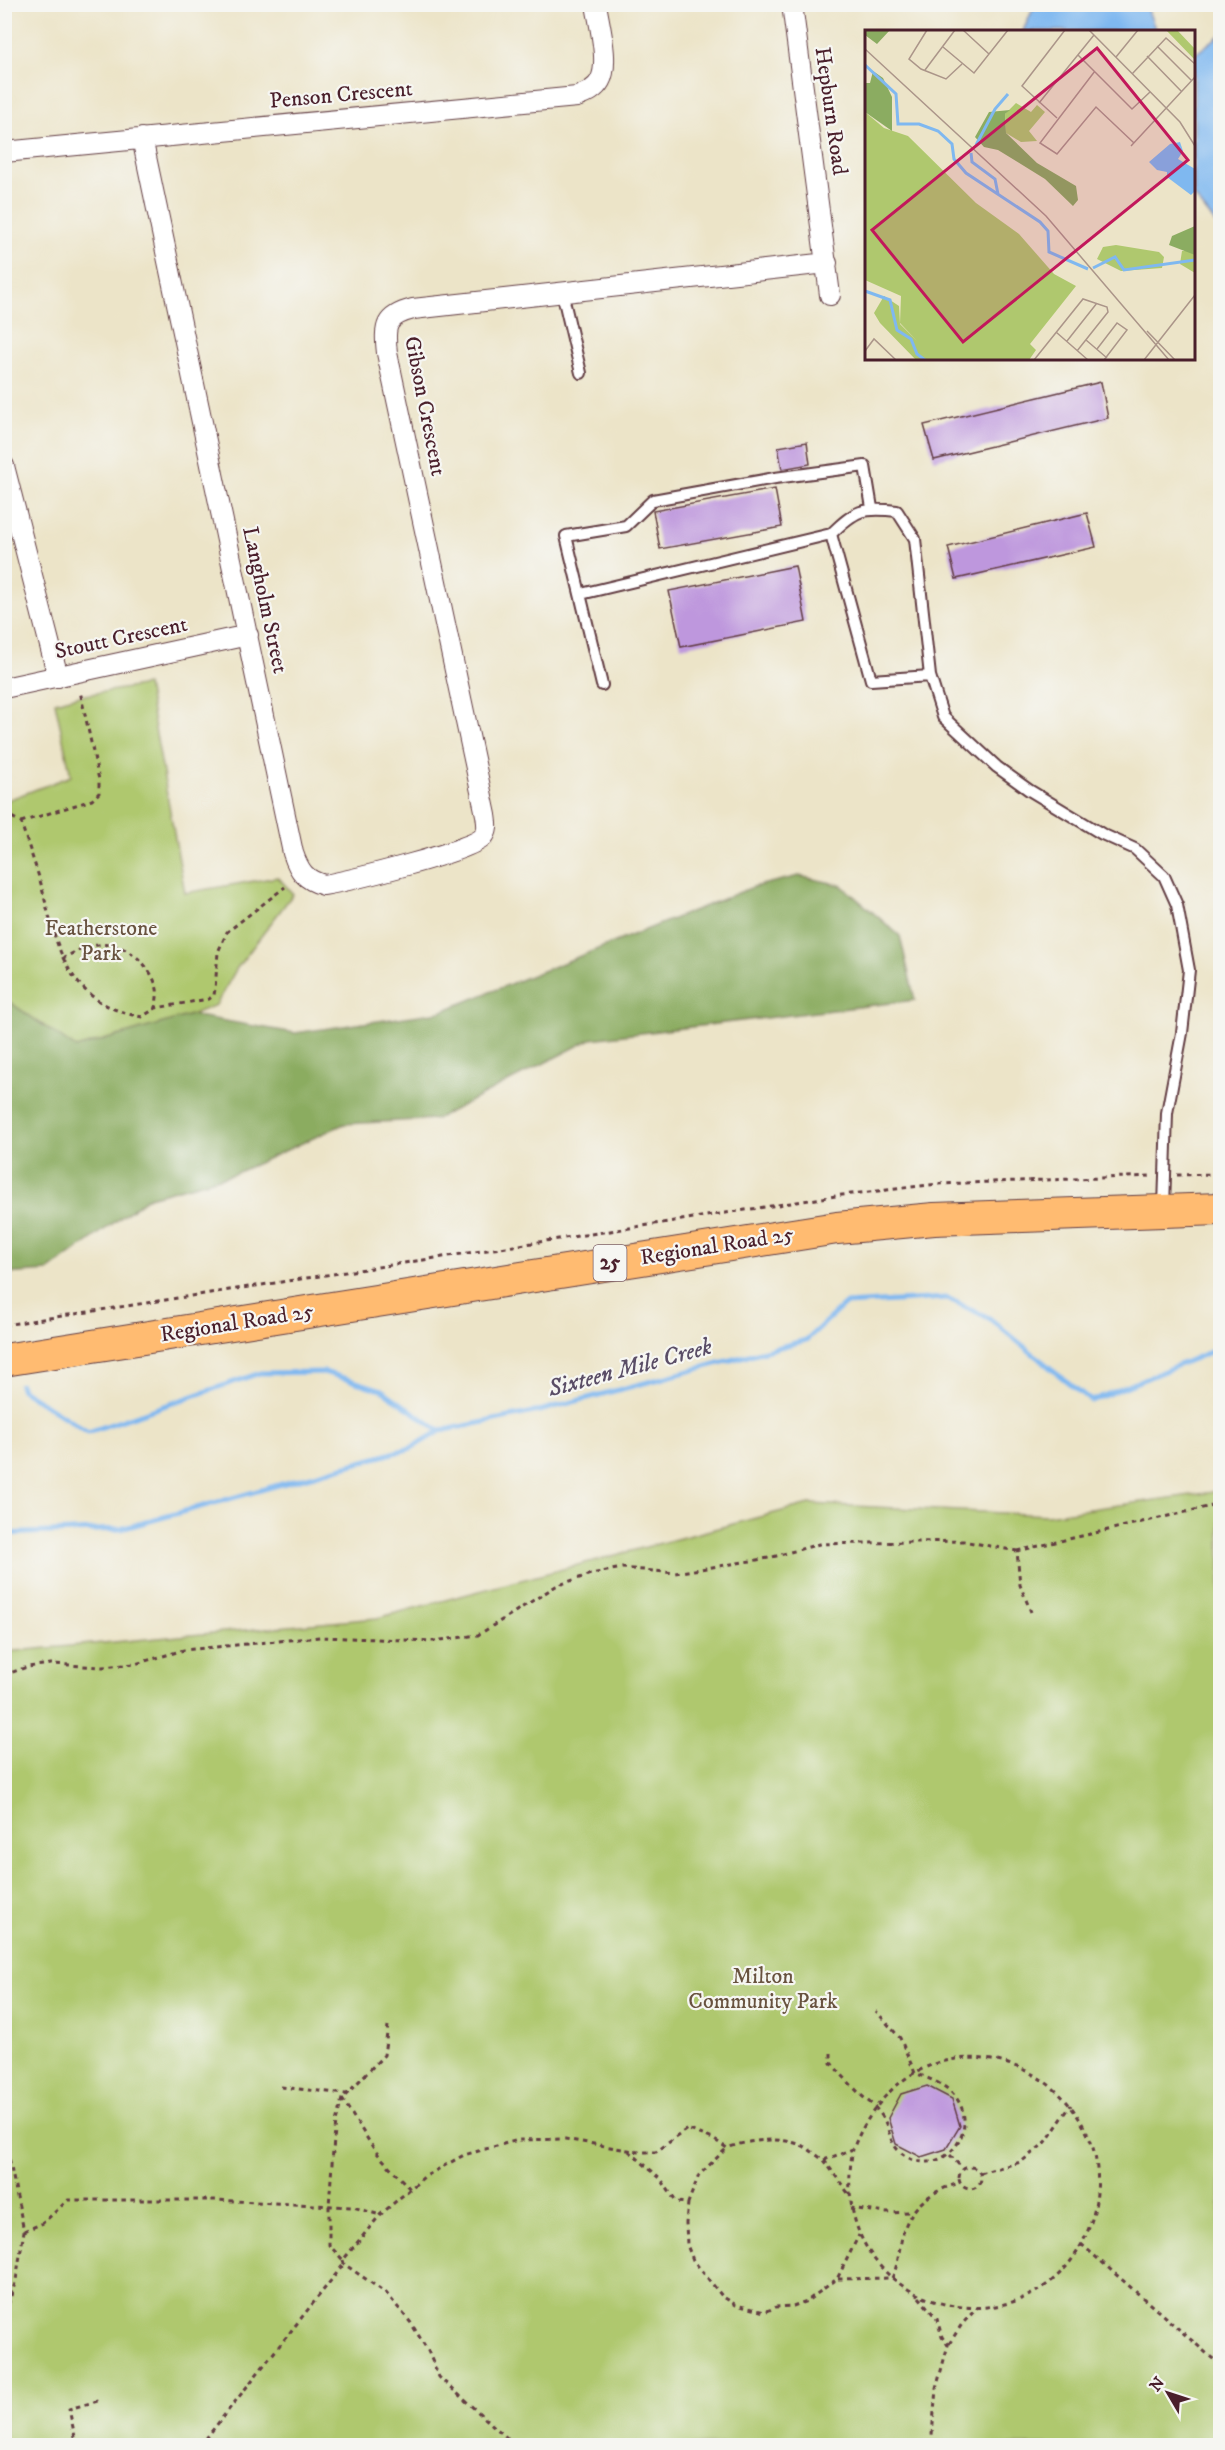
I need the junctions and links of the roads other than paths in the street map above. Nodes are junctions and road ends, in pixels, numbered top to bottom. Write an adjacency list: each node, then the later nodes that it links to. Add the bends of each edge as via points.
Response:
1 (596, 4): 3 (street, Penson Crescent, via 604,69 600,82 576,97)
2 (792, 4): 5 (street, Hepburn Road)
3 (142, 138): 4 (street, Penson Crescent); 13 (street, Langholm Street)
4 (4, 152)
5 (827, 263): 6 (street, Gibson Crescent); 7 (street, Hepburn Road)
6 (562, 292): 8 (lane); 18 (street, Gibson Crescent, via 413,309 397,313 387,323 385,335)
7 (830, 296)
8 (581, 373)
9 (4, 466): 15 (street)
10 (872, 508): 11 (lane, via 849,516); 12 (lane, via 866,466 653,500 626,526 566,536); 14 (lane, via 897,511 915,539)
11 (831, 534): 12 (lane); 14 (lane, via 871,680)
12 (581, 594): 16 (lane)
13 (248, 635): 15 (street, Stoutt Crescent); 18 (street, Langholm Street, via 293,853 302,875 324,885 338,882 468,846 482,839)
14 (930, 676): 20 (lane, via 943,717 980,752 1029,790 1135,849 1164,876 1177,905 1189,970 1167,1113)
15 (58, 677): 17 (street, Stoutt Crescent)
16 (602, 685)
17 (4, 688)
18 (487, 830)
19 (1221, 1209): 20 (main road, Regional Road 25 / 25)
20 (1164, 1210): 21 (main road, Regional Road 25 / 25, via 837,1228)
21 (4, 1359)

